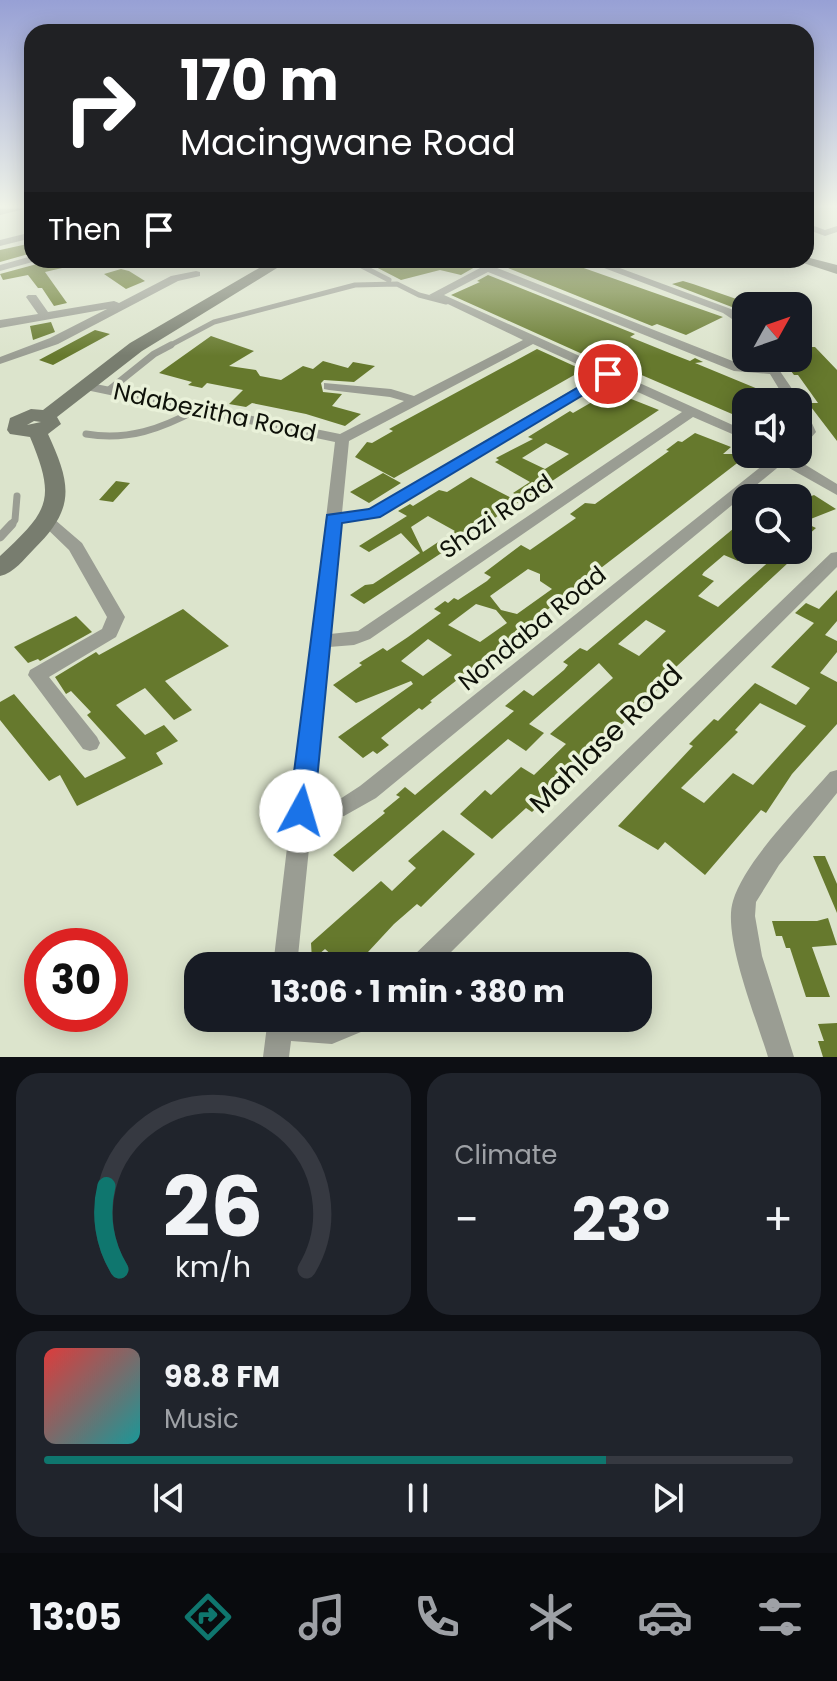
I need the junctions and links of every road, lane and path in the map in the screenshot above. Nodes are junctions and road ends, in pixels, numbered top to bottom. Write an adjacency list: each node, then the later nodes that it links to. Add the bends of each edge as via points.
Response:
1 (24, 261): 3 (street)
2 (814, 264): 8 (street)
3 (0, 268)
4 (269, 268): 21 (street, via 154,335)
5 (366, 268): 10 (lane)
6 (488, 268): 13 (street, via 435,293); 19 (street)
7 (610, 268): 14 (street)
8 (837, 270)
9 (196, 274): 12 (street, via 175,278)
10 (397, 284): 13 (lane); 23 (lane, via 355,285 214,322 154,354)
11 (32, 297): 15 (street)
12 (127, 302): 15 (street); 18 (street, via 54,341)
13 (446, 302): 17 (street)
14 (732, 314)
15 (45, 316): 16 (street)
16 (0, 324)
17 (532, 340): 20 (street); 24 (street)
18 (2, 361)
19 (732, 366)
20 (608, 374): 26 (street); 36 (street, via 373,513)
21 (86, 386): 23 (street, Ndabezitha Road); 28 (street)
22 (329, 386): 24 (street)
23 (109, 390): 25 (street, Ndabezitha Road)
24 (417, 401): 31 (street)
25 (198, 409): 30 (lane, via 130,438); 31 (street, Ndabezitha Road)
26 (692, 411): 29 (street); 41 (street, Shozi Road, via 364,635)
27 (8, 420): 28 (street, via 21,432)
28 (42, 424): 37 (street, via 57,498)
29 (732, 430)
30 (86, 434)
31 (342, 439): 36 (street, Ndabezitha Road)
32 (765, 468): 44 (street, Nondaba Road, via 368,792 344,807)
33 (802, 468): 34 (street)
34 (837, 490)
35 (17, 496): 38 (lane, via 15,520)
36 (334, 519): 41 (street, Ndabezitha Road)
37 (48, 522): 40 (street); 42 (street, via 76,547 116,617 110,633 37,675)
38 (0, 537)
39 (837, 557): 46 (street, Mahlase Road)
40 (0, 569)
41 (320, 641): 44 (street, Ndabezitha Road)
42 (90, 743)
43 (836, 781): 49 (street, via 745,901 746,939)
44 (301, 811): 45 (street, Ndabezitha Road)
45 (286, 952)
46 (434, 952)
47 (279, 1032): 48 (street)
48 (276, 1057)
49 (781, 1057)

